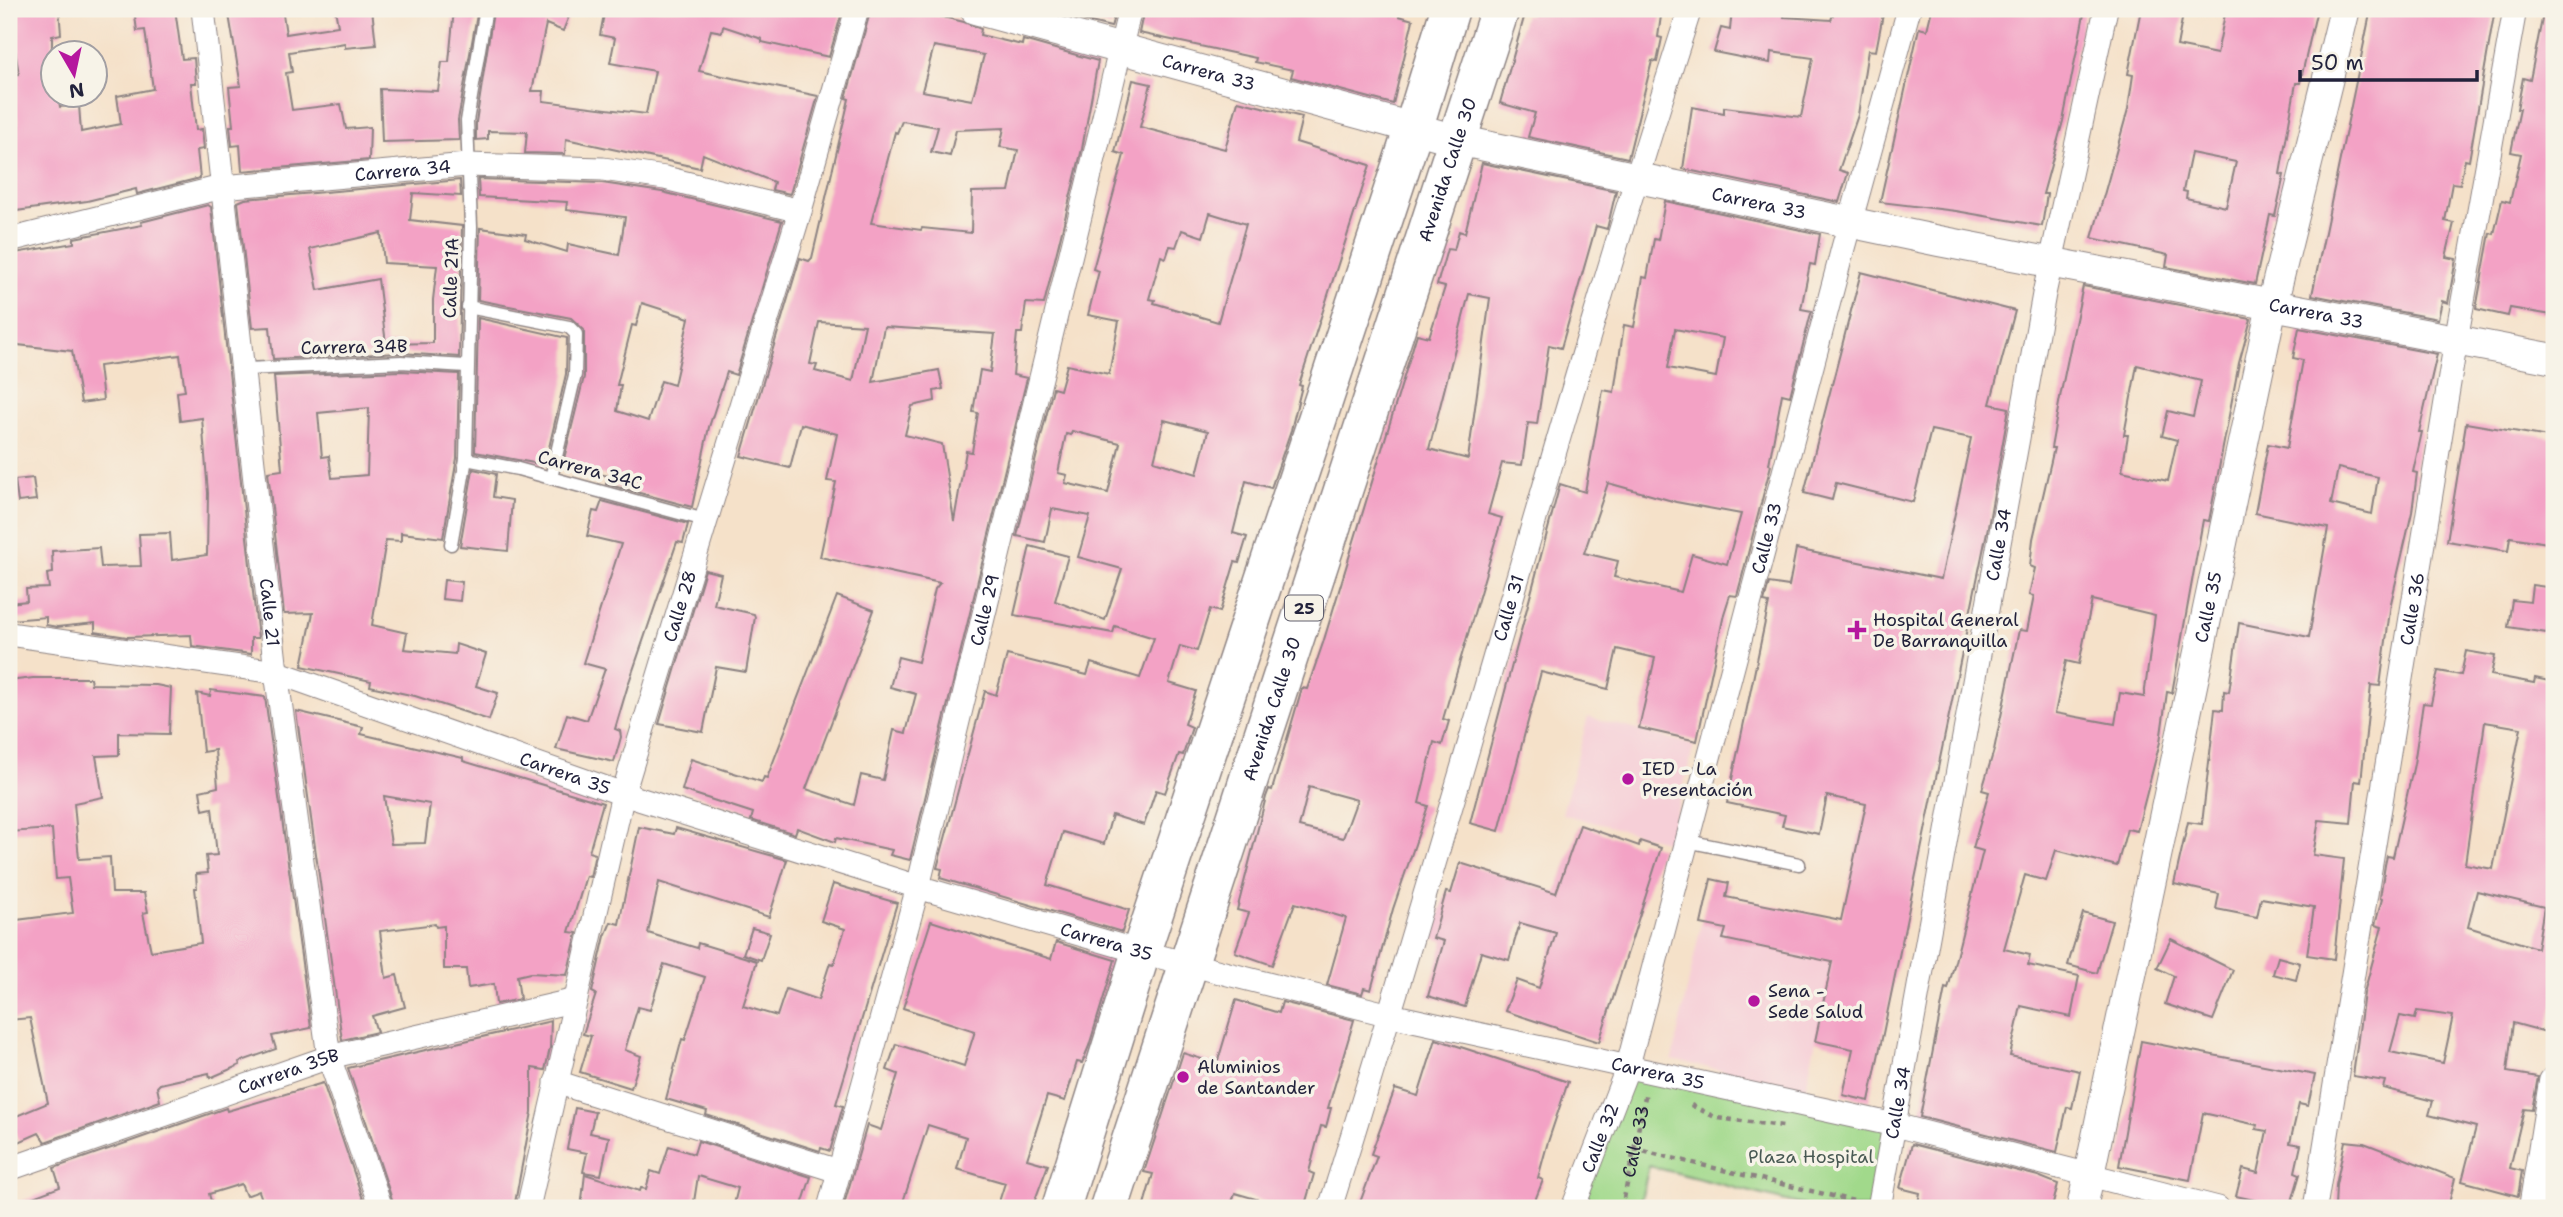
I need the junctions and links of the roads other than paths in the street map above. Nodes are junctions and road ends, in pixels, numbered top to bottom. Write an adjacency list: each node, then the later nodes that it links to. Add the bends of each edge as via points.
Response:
1 (203, 9): 18 (street, Calle 21)
2 (857, 9): 19 (street, Calle 28)
3 (975, 9): 13 (street, Carrera 33)
4 (1130, 9): 13 (street, Calle 29)
5 (1450, 9): 14 (highway, 25)
6 (1500, 9): 15 (highway, Avenida Calle 30 / 25)
7 (1690, 9): 17 (street, Calle 31)
8 (1909, 9): 20 (street, Calle 33)
9 (2106, 9): 22 (street, Calle 34)
10 (2345, 9): 23 (street, Calle 35)
11 (2515, 9): 25 (street, Calle 36)
12 (485, 14): 16 (lane, Calle 21A, via 467,121)
13 (1122, 49): 14 (street, Carrera 33); 38 (street, Calle 29)
14 (1413, 130): 15 (street, Carrera 33); 39 (highway, 25)
15 (1457, 140): 17 (street, Carrera 33); 40 (highway, Avenida Calle 30 / 25)
16 (467, 166): 18 (street, Carrera 34); 19 (street, Carrera 34, via 603,169 665,178); 24 (lane, Calle 21A, via 471,227)
17 (1635, 180): 20 (street, Carrera 33); 42 (street, Calle 31)
18 (222, 187): 21 (street, Carrera 34); 28 (street, Calle 21)
19 (800, 211): 31 (street, Calle 28)
20 (1850, 222): 22 (street, Carrera 33); 36 (street, Calle 33)
21 (9, 240)
22 (2050, 261): 23 (street, Carrera 33); 47 (street, Calle 34)
23 (2272, 304): 25 (street, Carrera 33); 50 (street, Calle 35)
24 (468, 307): 27 (lane, Calle 21A); 30 (lane, via 569,327 576,334 575,375)
25 (2456, 340): 26 (street, Carrera 33); 61 (street, Calle 36)
26 (2554, 359)
27 (466, 366): 28 (lane, Carrera 34B, via 401,362); 29 (lane, Calle 21A)
28 (244, 369): 34 (street, Calle 21)
29 (466, 459): 30 (lane, Carrera 34C); 32 (lane, Calle 21A)
30 (551, 478): 31 (lane, Carrera 34C)
31 (705, 520): 35 (street, Calle 28)
32 (451, 544)
33 (9, 634): 34 (street, Carrera 35)
34 (276, 672): 35 (street, Carrera 35); 43 (street, Calle 21)
35 (623, 794): 38 (street, Carrera 35); 41 (street, Calle 28)
36 (1687, 841): 37 (lane); 44 (street, Calle 33)
37 (1799, 864)
38 (918, 887): 39 (street, Carrera 35); 49 (street, Calle 29)
39 (1141, 952): 40 (street, Carrera 35); 54 (highway, 25)
40 (1189, 962): 42 (street, Carrera 35); 55 (highway, Avenida Calle 30 / 25)
41 (576, 1000): 43 (street, Carrera 35B); 45 (street, Calle 28)
42 (1390, 1015): 44 (street, Carrera 35); 56 (street, Calle 31)
43 (329, 1057): 48 (street, Carrera 35B); 51 (street, Calle 21)
44 (1638, 1071): 47 (street, Carrera 35); 57 (street, Calle 32)
45 (556, 1082): 49 (street); 52 (street, Calle 28)
46 (2554, 1082): 62 (street)
47 (1895, 1125): 50 (street, Carrera 35); 58 (street, Calle 34)
48 (9, 1169)
49 (838, 1171): 53 (street, Calle 29)
50 (2089, 1174): 59 (street, Calle 35); 60 (street, Carrera 35)
51 (381, 1208)
52 (528, 1208)
53 (829, 1208)
54 (1061, 1208)
55 (1109, 1208)
56 (1330, 1208)
57 (1573, 1208)
58 (1879, 1208)
59 (2082, 1208)
60 (2218, 1208)
61 (2315, 1208)
62 (2534, 1208)

